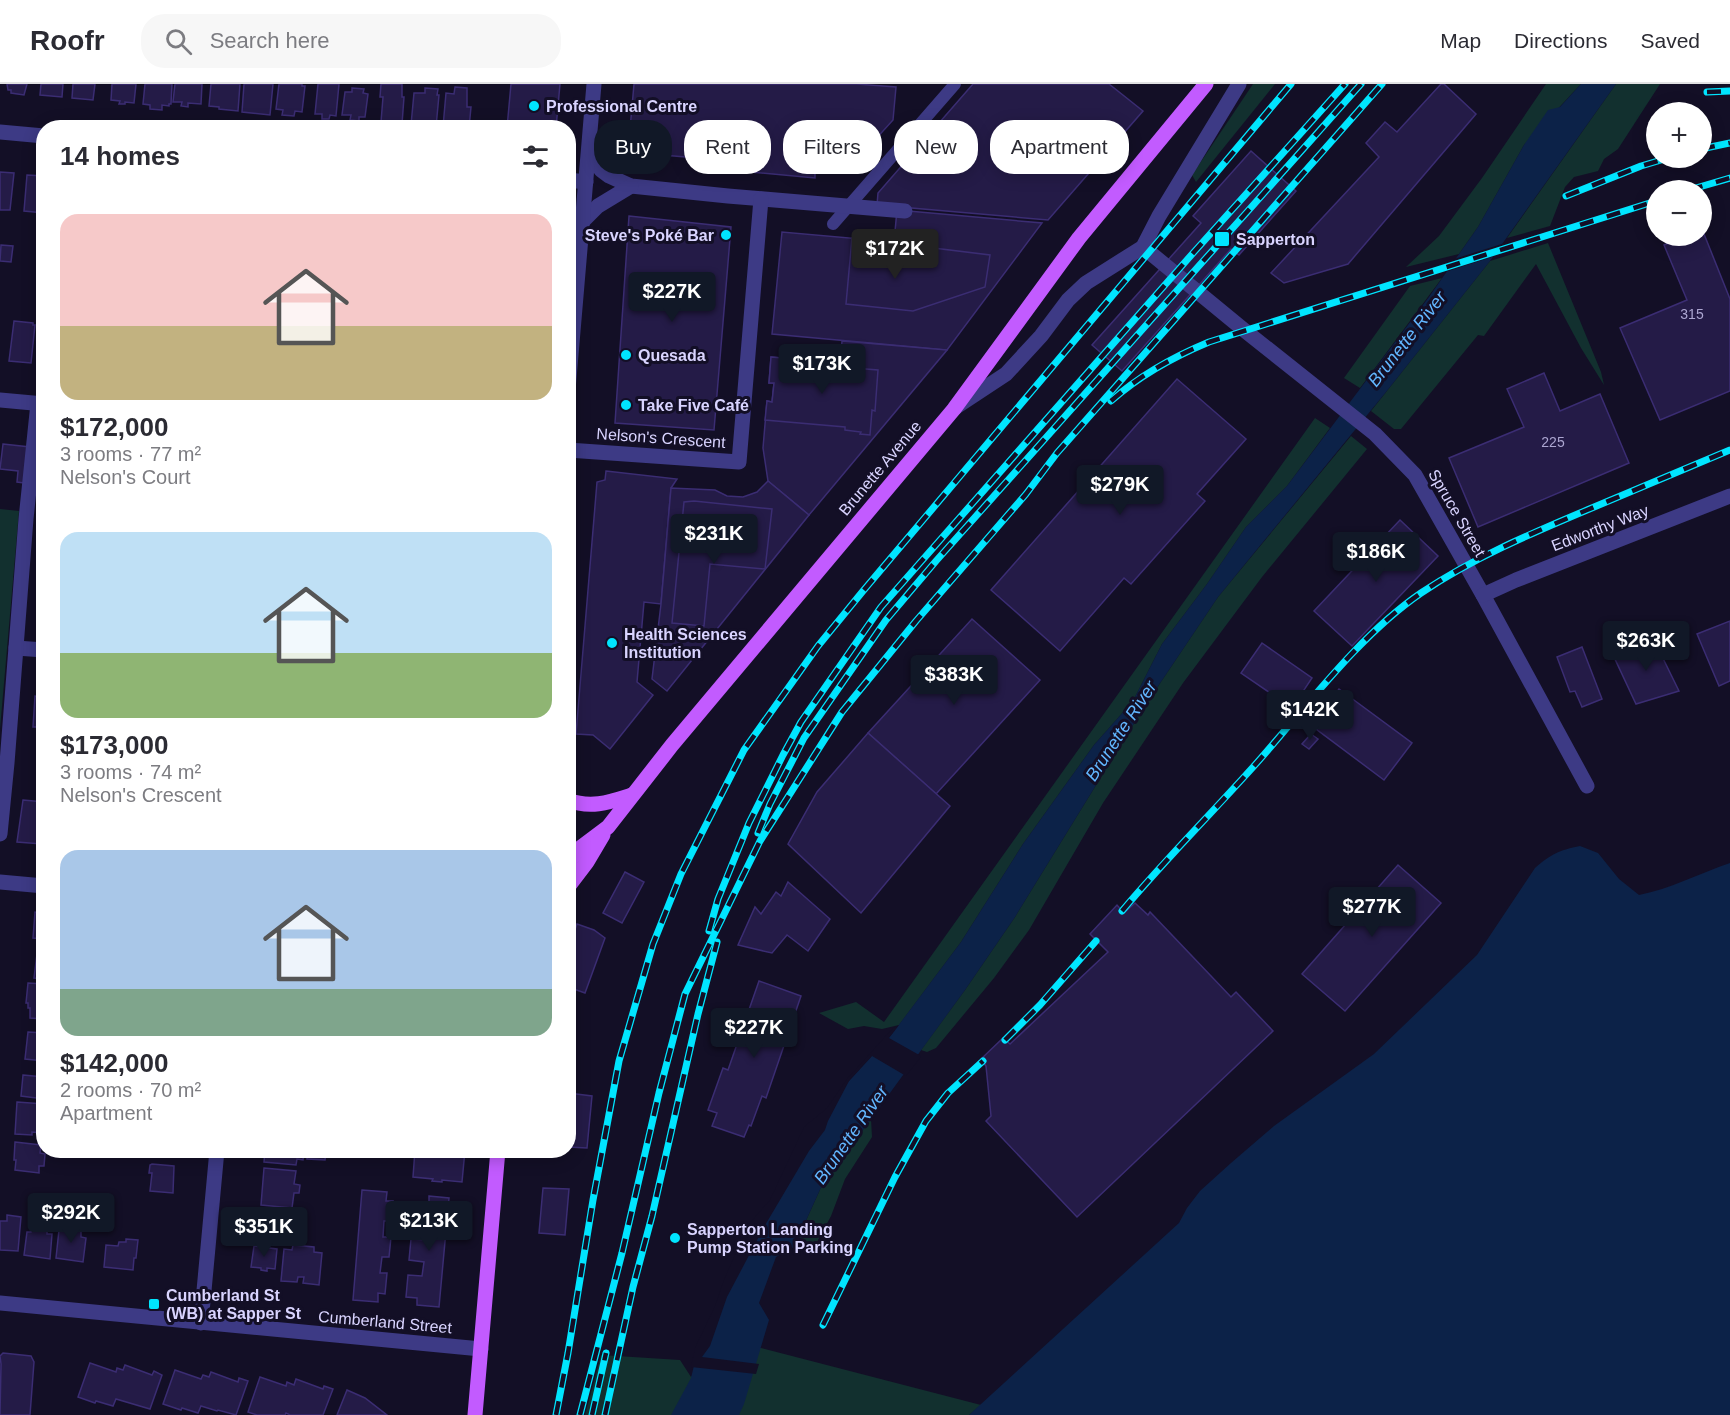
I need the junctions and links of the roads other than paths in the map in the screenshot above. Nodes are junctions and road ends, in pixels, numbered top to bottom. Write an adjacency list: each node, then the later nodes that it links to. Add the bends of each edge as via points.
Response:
1 (594, 84): 7 (street)
2 (955, 84): 12 (street)
3 (1206, 84): 20 (main road, Brunette Avenue, via 1079,238)
4 (1239, 84): 16 (street)
5 (0, 132): 6 (street)
6 (36, 135)
7 (589, 151): 9 (street); 10 (street, via 601,170)
8 (576, 181): 9 (street)
9 (586, 182): 14 (street)
10 (631, 186): 11 (street); 14 (street, via 598,206)
11 (761, 199): 12 (street); 22 (street, Nelson's Crescent, via 739,462)
12 (849, 207): 13 (street); 15 (street)
13 (905, 211)
14 (582, 222): 17 (street)
15 (833, 224)
16 (1143, 247): 20 (street, via 1086,283 1006,374); 24 (street, Spruce Street, via 1375,434 1415,475)
17 (576, 294)
18 (0, 400): 19 (street)
19 (36, 404)
20 (954, 409): 28 (main road, Brunette Avenue)
21 (36, 442): 25 (street)
22 (576, 451)
23 (1730, 496): 24 (street, Edworthy Way)
24 (1483, 595): 27 (street, Spruce Street)
25 (16, 648): 26 (street); 31 (street)
26 (36, 649)
27 (1587, 786)
28 (632, 795): 29 (main road, via 601,804); 30 (main road, Brunette Avenue)
29 (576, 802)
30 (608, 827): 32 (main road, Brunette Avenue); 33 (main road)
31 (0, 834)
32 (576, 853)
33 (576, 876)
34 (0, 882): 35 (street)
35 (36, 885)
36 (216, 1158): 39 (street)
37 (497, 1158): 40 (main road)
38 (0, 1303): 39 (street, Cumberland Street)
39 (201, 1323): 40 (street, Cumberland Street)
40 (481, 1349): 41 (main road)
41 (476, 1415)

